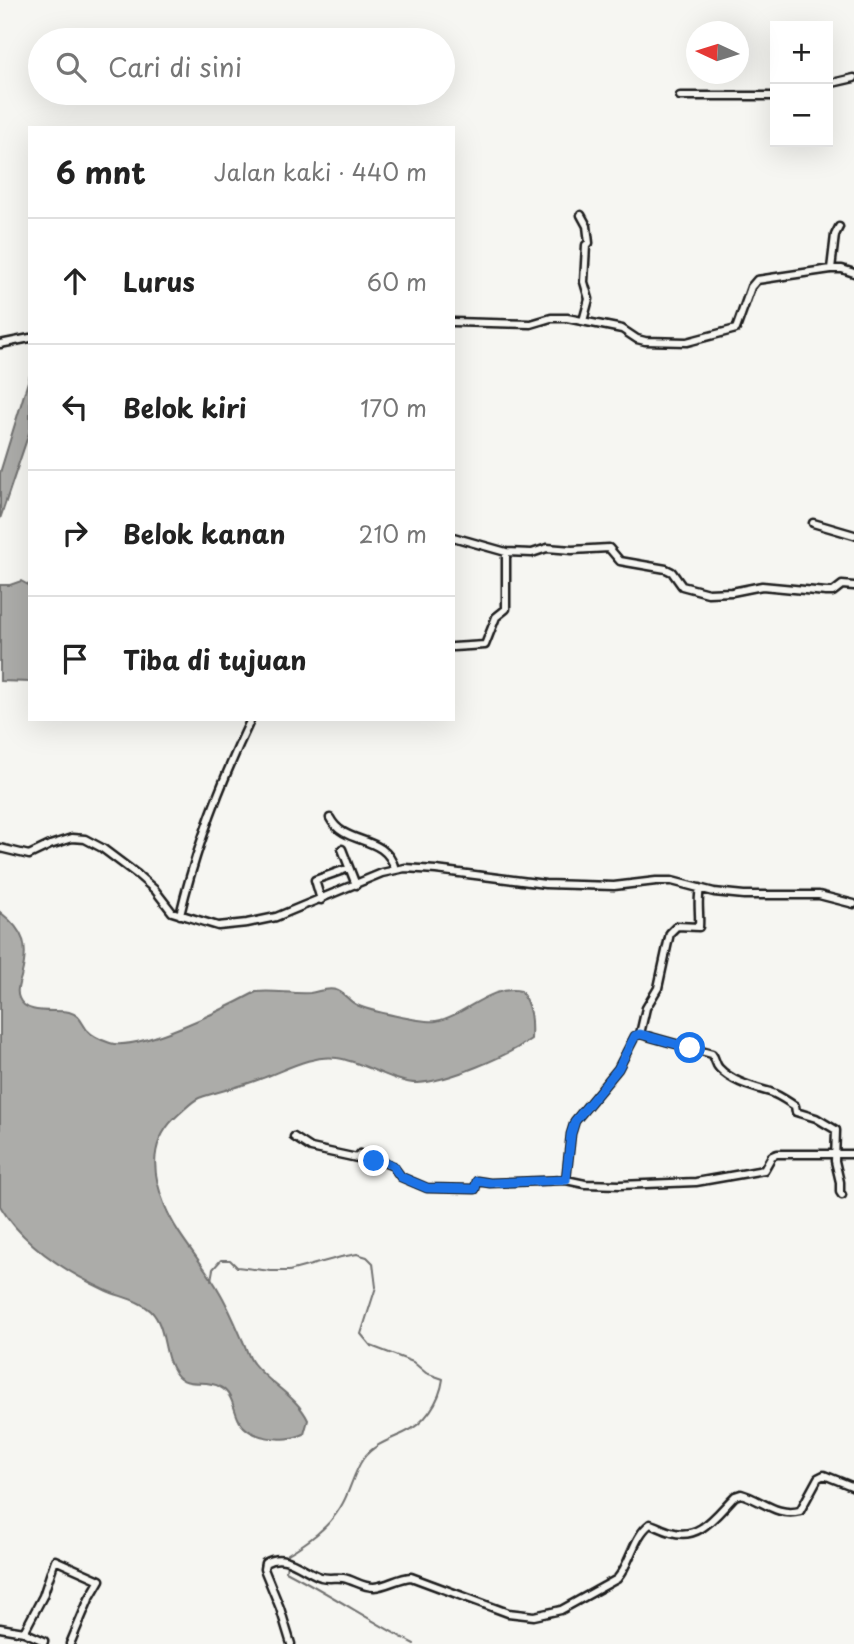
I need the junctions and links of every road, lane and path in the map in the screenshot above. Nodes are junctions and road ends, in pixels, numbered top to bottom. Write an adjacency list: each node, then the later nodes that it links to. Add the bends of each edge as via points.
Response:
1 (854, 78): 2 (street)
2 (833, 83)
3 (680, 96): 4 (street)
4 (770, 96)
5 (581, 215): 9 (street, via 589,243 584,282 589,299)
6 (839, 228): 7 (street)
7 (831, 269): 8 (street); 9 (street, via 757,280 736,330 696,341 645,341)
8 (854, 273)
9 (583, 321): 10 (street)
10 (455, 322)
11 (28, 338): 12 (street)
12 (0, 344)
13 (813, 523): 14 (street)
14 (854, 535)
15 (455, 538): 16 (street)
16 (506, 552): 17 (street, via 609,548 620,561 666,569 682,586 708,593 762,586 833,592 842,585); 18 (street, via 506,609 496,617 485,645)
17 (854, 586)
18 (455, 648)
19 (250, 721): 29 (street, via 200,840)
20 (330, 818): 24 (street, via 342,832 391,855)
21 (0, 848): 29 (street, via 29,855 72,838 85,839 138,875)
22 (342, 849): 23 (street)
23 (349, 868): 25 (street); 27 (street, via 314,880)
24 (395, 869): 25 (street); 26 (street, via 527,883 614,886 672,881)
25 (356, 885): 27 (street)
26 (699, 888): 28 (street, via 744,895 820,895); 30 (street, via 699,927 677,926 670,933)
27 (321, 900): 29 (street, via 247,923 218,926)
28 (854, 904)
29 (180, 915)
30 (640, 1034): 32 (street, via 712,1054 716,1065 732,1077 779,1096 795,1105 796,1112 822,1121 836,1130); 34 (street, via 611,1079 575,1121)
31 (294, 1137): 34 (street, via 311,1148 385,1162 401,1177 432,1189 475,1189 477,1181)
32 (835, 1153): 33 (street); 34 (street, via 777,1154 764,1170 696,1182 608,1185); 35 (street)
33 (854, 1154)
34 (566, 1180)
35 (842, 1195)
36 (854, 1487): 41 (street, via 824,1475 800,1511 792,1513 741,1494 734,1496 691,1535 650,1524 642,1529 617,1578 561,1610 534,1616 508,1613 411,1577 363,1586 340,1577 320,1577 292,1561 278,1559 265,1563 264,1569)
37 (0, 1628): 38 (street)
38 (24, 1632): 39 (street); 40 (street, via 55,1560 100,1580)
39 (46, 1643)
40 (70, 1644)
41 (291, 1644)

